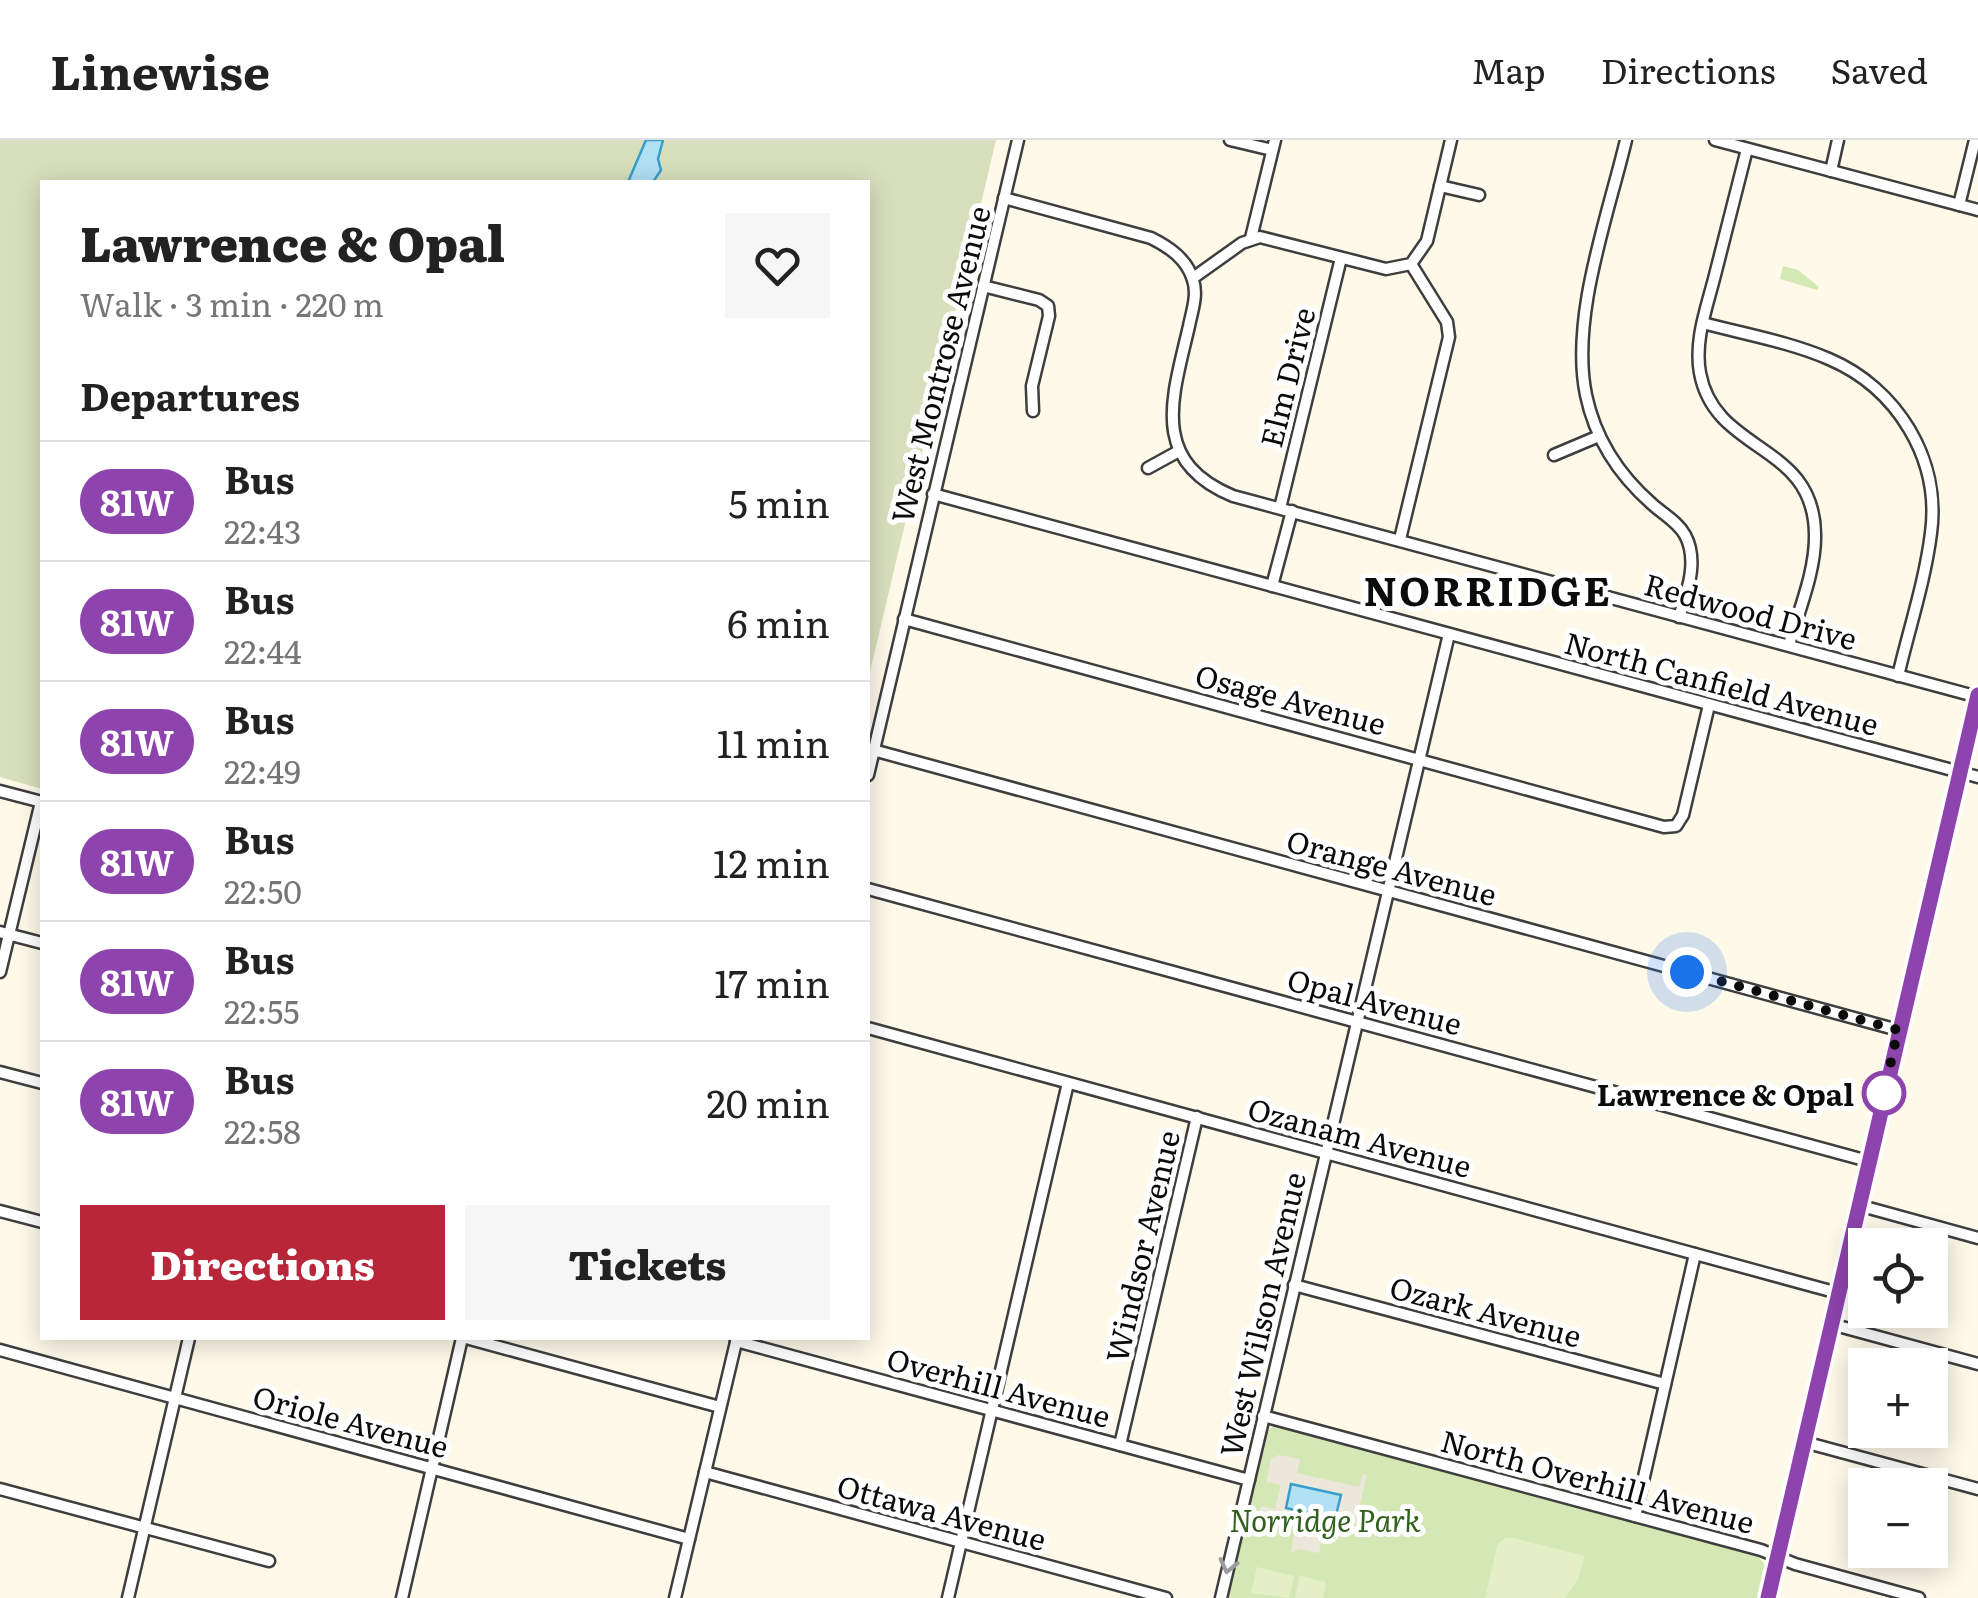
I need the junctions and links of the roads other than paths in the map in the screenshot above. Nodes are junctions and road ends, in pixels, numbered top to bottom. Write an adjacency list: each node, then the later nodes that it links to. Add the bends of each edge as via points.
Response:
1 (1018, 140): 13 (street, West Montrose Avenue)
2 (1230, 140): 8 (street)
3 (1452, 140): 11 (street)
4 (1626, 140): 23 (street, via 1582,333 1583,384)
5 (1715, 140): 9 (street)
6 (1838, 140): 10 (street)
7 (1975, 140): 14 (street)
8 (1273, 145): 16 (street)
9 (1747, 149): 10 (street); 21 (street)
10 (1831, 171): 14 (street)
11 (1440, 186): 12 (street); 18 (street, via 1427,241)
12 (1479, 195)
13 (1004, 198): 19 (street, via 1151,238 1178,255); 20 (street, West Montrose Avenue)
14 (1959, 205): 15 (street)
15 (1978, 210)
16 (1250, 238): 17 (street); 19 (street)
17 (1341, 258): 18 (street, via 1386,269); 28 (street, Elm Drive)
18 (1410, 264): 29 (street, via 1447,322 1449,337)
19 (1193, 278): 24 (street, via 1194,305 1171,412)
20 (983, 286): 22 (street, via 1045,302 1050,310 1032,386); 27 (street, West Montrose Avenue)
21 (1703, 322): 34 (street, via 1698,363 1711,405 1738,434 1790,469 1813,516 1815,547); 35 (street, via 1842,364 1876,388 1910,430 1929,481 1932,522)
22 (1034, 411)
23 (1600, 436): 25 (street); 31 (street, via 1630,482 1686,535 1691,573)
24 (1180, 450): 26 (street); 28 (street, Redwood Drive, via 1210,486)
25 (1554, 455)
26 (1148, 468)
27 (932, 494): 30 (street, North Canfield Avenue); 32 (street, West Montrose Avenue)
28 (1286, 510): 29 (street, Redwood Drive); 30 (street, Elm Drive)
29 (1400, 539): 31 (street, Redwood Drive)
30 (1272, 586): 33 (street, North Canfield Avenue)
31 (1679, 617): 34 (street, Redwood Drive)
32 (904, 619): 38 (street, West Montrose Avenue); 39 (street, Osage Avenue)
33 (1449, 634): 37 (street, North Canfield Avenue); 39 (street, West Wilson Avenue)
34 (1790, 646): 35 (street, Redwood Drive)
35 (1898, 676): 36 (street, Redwood Drive)
36 (1978, 696): 41 (main road)
37 (1708, 704): 39 (street, Osage Avenue, via 1676,826); 41 (street, North Canfield Avenue)
38 (874, 750): 40 (street, West Montrose Avenue); 47 (street, Orange Avenue)
39 (1420, 759): 47 (street, West Wilson Avenue)
40 (870, 767)
41 (1959, 772): 42 (street, North Canfield Avenue); 53 (main road)
42 (1978, 778)
43 (0, 791): 44 (street)
44 (40, 801)
45 (40, 809): 48 (street)
46 (870, 889): 51 (street, Opal Avenue)
47 (1388, 890): 51 (street, West Wilson Avenue); 53 (street, Orange Avenue)
48 (4, 933): 49 (street); 50 (street)
49 (40, 943)
50 (0, 972)
51 (1358, 1022): 58 (street, West Wilson Avenue); 59 (street, Opal Avenue)
52 (870, 1029): 56 (street, Ozanam Avenue)
53 (1898, 1030): 59 (main road)
54 (0, 1072): 55 (street)
55 (40, 1082)
56 (1068, 1083): 57 (street, Ozanam Avenue); 78 (street)
57 (1197, 1117): 58 (street, Ozanam Avenue); 81 (street, Windsor Avenue)
58 (1326, 1152): 64 (street, Ozanam Avenue); 65 (street, West Wilson Avenue)
59 (1868, 1161): 60 (main road)
60 (1858, 1206): 63 (street); 66 (main road)
61 (0, 1210): 62 (street)
62 (40, 1221)
63 (1978, 1238)
64 (1696, 1254): 66 (street, Ozanam Avenue); 75 (street)
65 (1294, 1285): 75 (street, Ozark Avenue); 79 (street, West Wilson Avenue)
66 (1838, 1293): 67 (main road)
67 (1831, 1324): 74 (street); 80 (main road)
68 (188, 1340): 76 (street)
69 (464, 1340): 82 (street)
70 (471, 1340): 77 (street)
71 (736, 1340): 77 (street)
72 (740, 1340): 78 (street, Overhill Avenue)
73 (0, 1350): 76 (street, Oriole Avenue)
74 (1978, 1364)
75 (1665, 1384): 87 (street)
76 (174, 1398): 82 (street, Oriole Avenue); 88 (street)
77 (720, 1407): 83 (street)
78 (991, 1410): 81 (street, Overhill Avenue); 90 (street)
79 (1263, 1416): 84 (street, West Wilson Avenue); 87 (street, North Overhill Avenue)
80 (1804, 1442): 86 (street); 91 (main road)
81 (1120, 1444): 84 (street, Overhill Avenue)
82 (432, 1468): 89 (street, Oriole Avenue); 94 (street)
83 (706, 1472): 89 (street); 90 (street, Ottawa Avenue)
84 (1248, 1480): 98 (street, West Wilson Avenue, one-way to 98)
85 (0, 1488): 88 (street)
86 (1978, 1490)
87 (1634, 1516): 91 (street, North Overhill Avenue)
88 (145, 1527): 92 (street); 93 (street)
89 (690, 1538): 95 (street)
90 (961, 1542): 96 (street); 97 (street, Ottawa Avenue)
91 (1778, 1557): 99 (main road); 100 (street, North Overhill Avenue)
92 (269, 1560)
93 (128, 1598)
94 (402, 1598)
95 (675, 1598)
96 (948, 1598)
97 (1166, 1598)
98 (1221, 1598)
99 (1768, 1598)
100 (1919, 1598)

